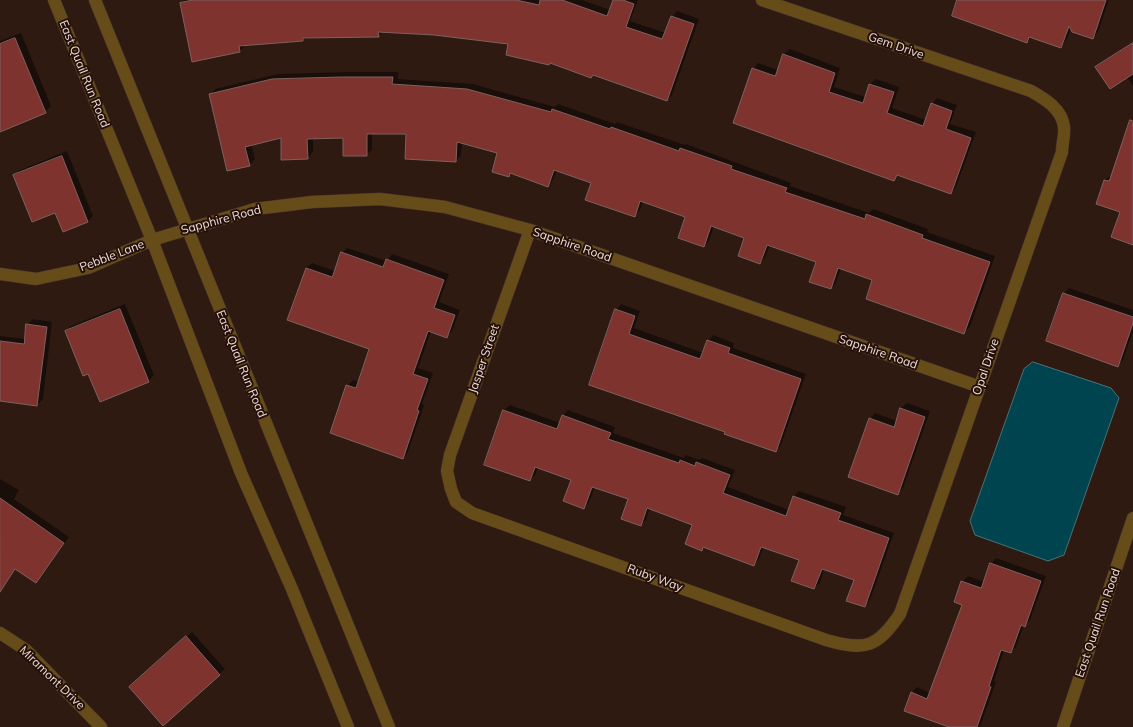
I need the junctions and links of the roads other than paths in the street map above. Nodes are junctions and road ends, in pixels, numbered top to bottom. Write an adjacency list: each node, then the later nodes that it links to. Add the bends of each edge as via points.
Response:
1 (54, 0): 7 (street, East Quail Run Road)
2 (95, 0): 5 (street, East Quail Run Road)
3 (762, 0): 4 (street, Gem Drive)
4 (1031, 91): 9 (street, Opal Drive, via 1049,102 1059,114 1064,127 1062,152)
5 (187, 228): 6 (street, Sapphire Road, via 255,209 312,202 380,199 445,207); 7 (street, Sapphire Road); 16 (street, East Quail Run Road)
6 (530, 230): 9 (street, Sapphire Road); 10 (street, Jasper Street, via 450,455 447,471)
7 (152, 240): 8 (street, Pebble Lane, via 88,268 36,279); 15 (street, East Quail Run Road, via 241,473)
8 (0, 274)
9 (980, 387): 13 (street, Opal Drive, via 900,614 888,633)
10 (451, 488): 13 (street, Ruby Way, via 456,502 472,513 826,640 849,646)
11 (1133, 518): 17 (street, East Quail Run Road)
12 (0, 633): 14 (street, Miramont Drive, via 26,650)
13 (871, 644)
14 (97, 726)
15 (348, 727)
16 (389, 727)
17 (1063, 727)

